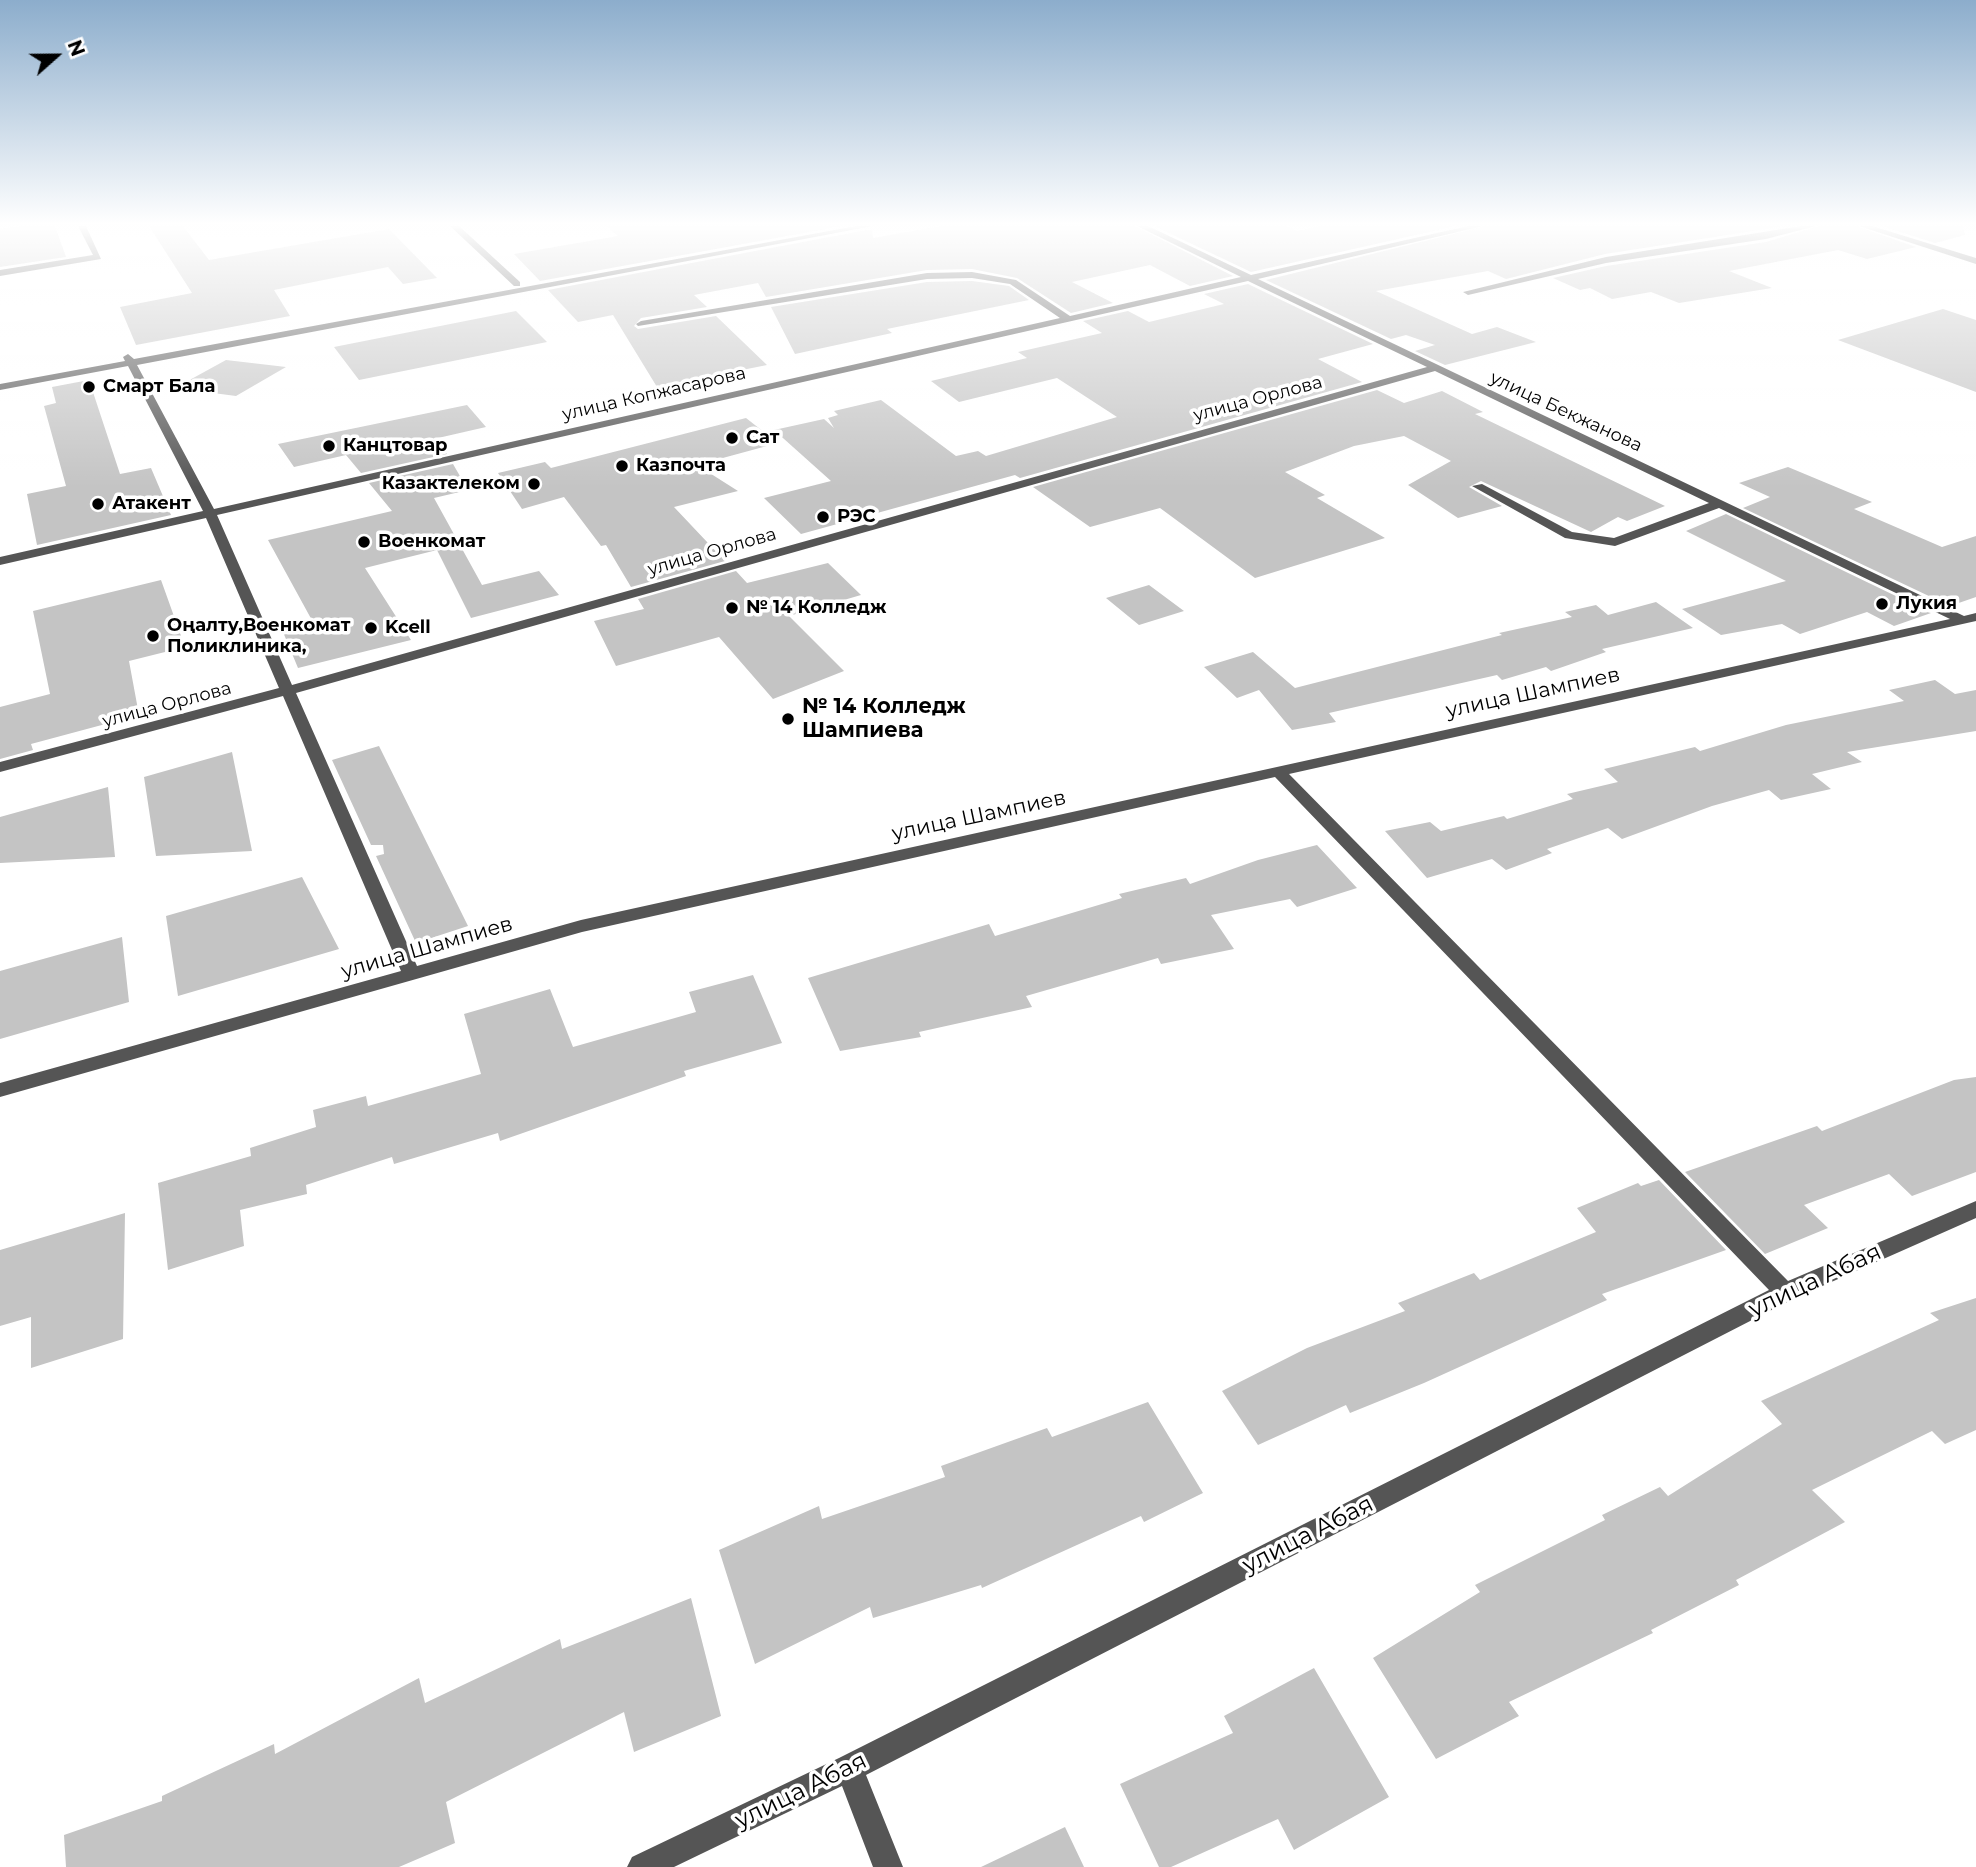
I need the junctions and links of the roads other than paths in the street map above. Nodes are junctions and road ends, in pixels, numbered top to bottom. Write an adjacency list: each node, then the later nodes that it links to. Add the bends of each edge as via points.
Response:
1 (369, 313): 9 (street)
2 (389, 313): 9 (street)
3 (706, 313): 8 (street)
4 (1060, 313): 7 (street)
5 (1089, 313): 7 (street, улица Копжасарова)
6 (1321, 313): 10 (street, улица Бекжанова)
7 (1067, 318): 15 (street, улица Копжасарова)
8 (641, 324)
9 (130, 360): 11 (street); 12 (street); 15 (street)
10 (1434, 369): 14 (street, улица Бекжанова); 18 (street, улица Орлова)
11 (0, 380)
12 (0, 387)
13 (1478, 486): 14 (street, via 1569,535 1615,542)
14 (1717, 503): 17 (street, улица Бекжанова)
15 (211, 513): 16 (street, улица Копжасарова); 18 (street)
16 (0, 561)
17 (1971, 621): 20 (street, улица Шампиев)
18 (289, 690): 19 (street, улица Орлова); 21 (street)
19 (0, 767)
20 (1278, 772): 21 (street, улица Шампиев, via 581,926); 24 (street)
21 (411, 974): 22 (street, улица Шампиев)
22 (0, 1090)
23 (1976, 1209): 24 (street, улица Абая)
24 (1785, 1292): 25 (street, улица Абая)
25 (849, 1768): 26 (street, улица Абая); 27 (street)
26 (642, 1867)
27 (888, 1867)

